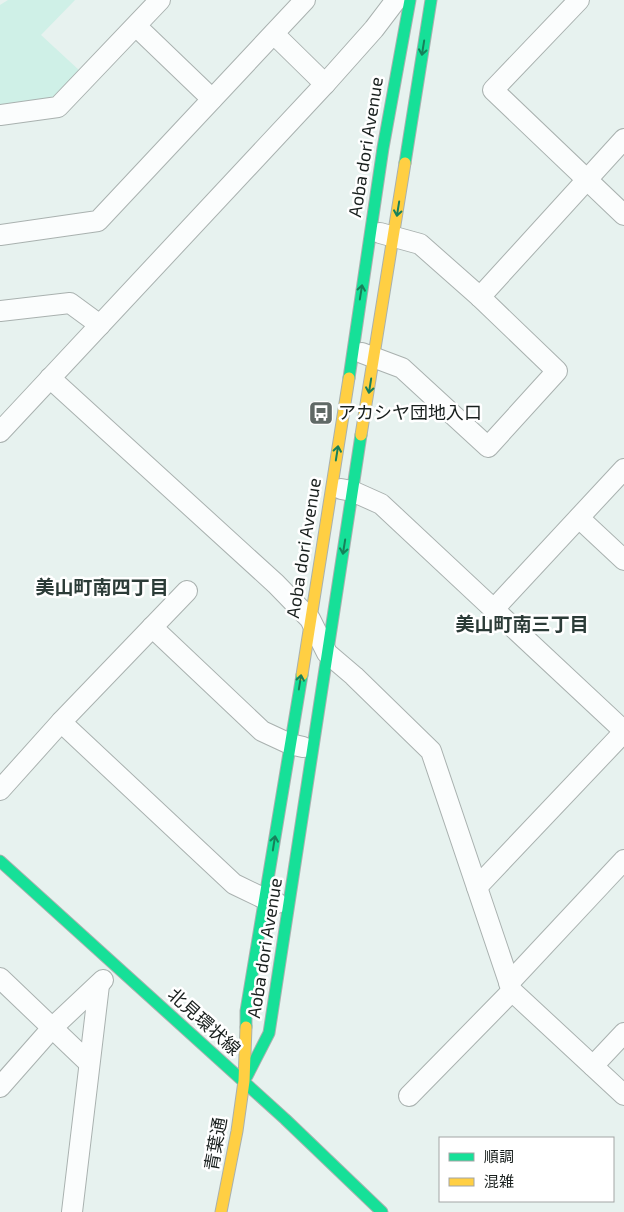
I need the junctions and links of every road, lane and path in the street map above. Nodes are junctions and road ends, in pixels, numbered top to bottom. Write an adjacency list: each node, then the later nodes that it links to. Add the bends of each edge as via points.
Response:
1 (160, 0): 7 (street)
2 (305, 0): 8 (street)
3 (396, 0): 9 (street)
4 (410, 0): 15 (street, Aoba dori Avenue)
5 (431, 0): 17 (street, Aoba dori Avenue, one-way to 17)
6 (579, 0): 13 (street, via 493,90)
7 (136, 26): 10 (street); 11 (street, via 58,106)
8 (274, 34): 9 (street); 10 (street)
9 (325, 84): 20 (street)
10 (212, 100): 16 (street, via 98,221)
11 (0, 115)
12 (624, 139): 13 (street)
13 (585, 180): 14 (street); 18 (street)
14 (624, 215)
15 (371, 230): 17 (street); 21 (street, Aoba dori Avenue, one-way to 15)
16 (0, 235)
17 (394, 236): 18 (street, via 420,244); 22 (street, Aoba dori Avenue)
18 (480, 297): 22 (street, via 557,371 488,447 402,368)
19 (0, 311): 20 (street, via 70,303)
20 (100, 326): 23 (street)
21 (353, 349): 22 (street); 26 (street, Aoba dori Avenue, one-way to 21)
22 (375, 357): 27 (street, Aoba dori Avenue, one-way to 27)
23 (50, 378): 24 (street); 32 (street, via 276,584)
24 (0, 432)
25 (624, 469): 28 (street)
26 (332, 486): 27 (street); 32 (street, Aoba dori Avenue)
27 (352, 491): 31 (street, via 381,504); 34 (street, Aoba dori Avenue, one-way to 34)
28 (579, 518): 29 (street); 31 (street)
29 (624, 560)
30 (187, 591): 33 (street)
31 (494, 609): 36 (street)
32 (310, 619): 34 (street); 37 (street, Aoba dori Avenue, one-way to 32)
33 (152, 627): 35 (street); 37 (street, via 262,731)
34 (327, 653): 38 (street, Aoba dori Avenue); 42 (street, via 431,751)
35 (61, 722): 39 (street); 43 (street, via 234,884)
36 (624, 731): 42 (street)
37 (290, 744): 38 (street); 43 (street, Aoba dori Avenue, one-way to 37)
38 (312, 750): 44 (street, Aoba dori Avenue)
39 (0, 790)
40 (1, 864): 45 (street, 北見環状線)
41 (623, 864): 48 (street)
42 (477, 887): 48 (street)
43 (265, 899): 44 (street); 53 (street, Aoba dori Avenue, via 246,1011)
44 (289, 906): 53 (street, Aoba dori Avenue, via 269,1033)
45 (116, 966): 47 (street); 53 (street, 北見環状線)
46 (0, 978): 49 (street)
47 (99, 985): 49 (street); 51 (street)
48 (510, 987): 52 (street); 56 (street)
49 (52, 1028): 51 (street); 54 (street)
50 (624, 1033): 52 (street)
51 (89, 1063): 57 (street)
52 (593, 1066): 55 (street)
53 (244, 1082): 58 (street, 青葉通); 59 (street, 北見環状線)
54 (0, 1087)
55 (624, 1095)
56 (409, 1096)
57 (72, 1212)
58 (221, 1212)
59 (382, 1212)

